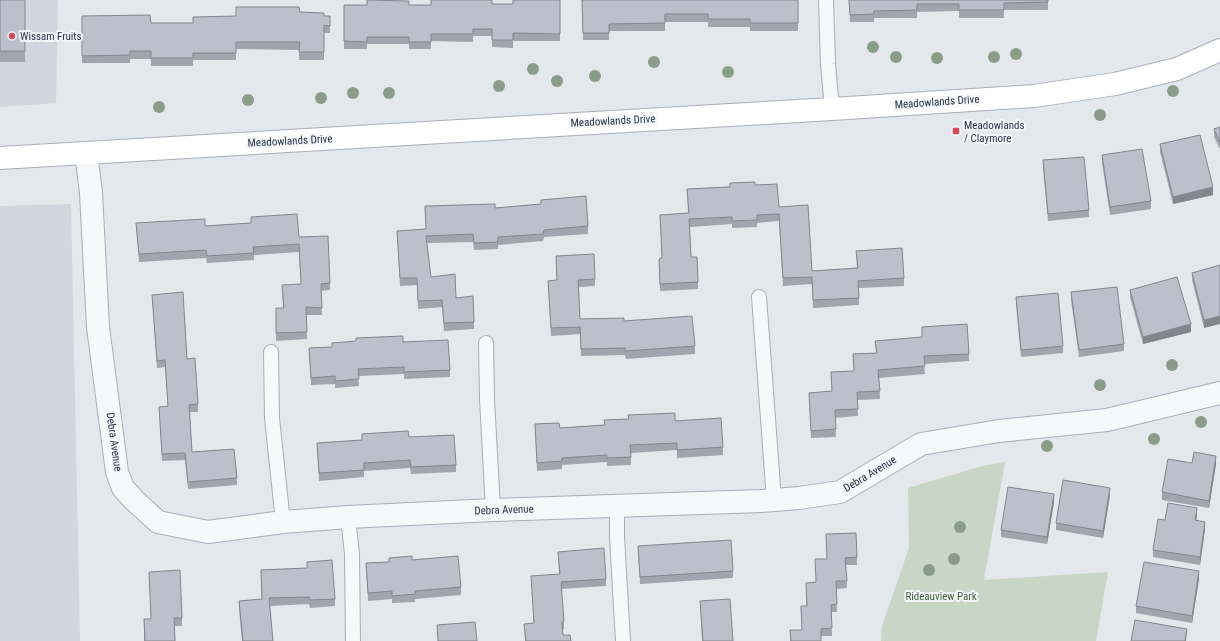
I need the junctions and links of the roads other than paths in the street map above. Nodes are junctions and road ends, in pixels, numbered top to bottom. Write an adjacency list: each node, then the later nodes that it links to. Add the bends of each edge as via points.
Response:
1 (826, 0): 3 (lane)
2 (1220, 50): 3 (main road, Meadowlands Drive, via 1177,68 1115,84 1034,96)
3 (832, 109): 4 (main road, Meadowlands Drive)
4 (86, 153): 5 (main road, Meadowlands Drive); 14 (street, Debra Avenue, via 91,194 98,327 117,472 123,488 134,502 158,522 208,532)
5 (0, 158)
6 (759, 297): 10 (lane)
7 (486, 343): 12 (lane)
8 (271, 352): 14 (lane, via 272,418)
9 (1220, 393): 10 (street, Debra Avenue, via 1107,420 999,431 920,444 840,492)
10 (774, 500): 11 (street, Debra Avenue)
11 (617, 506): 12 (street, Debra Avenue); 16 (lane)
12 (493, 510): 13 (street, Debra Avenue)
13 (348, 517): 14 (street, Debra Avenue); 15 (lane, via 352,554)
14 (283, 522)
15 (353, 641)
16 (623, 641)

